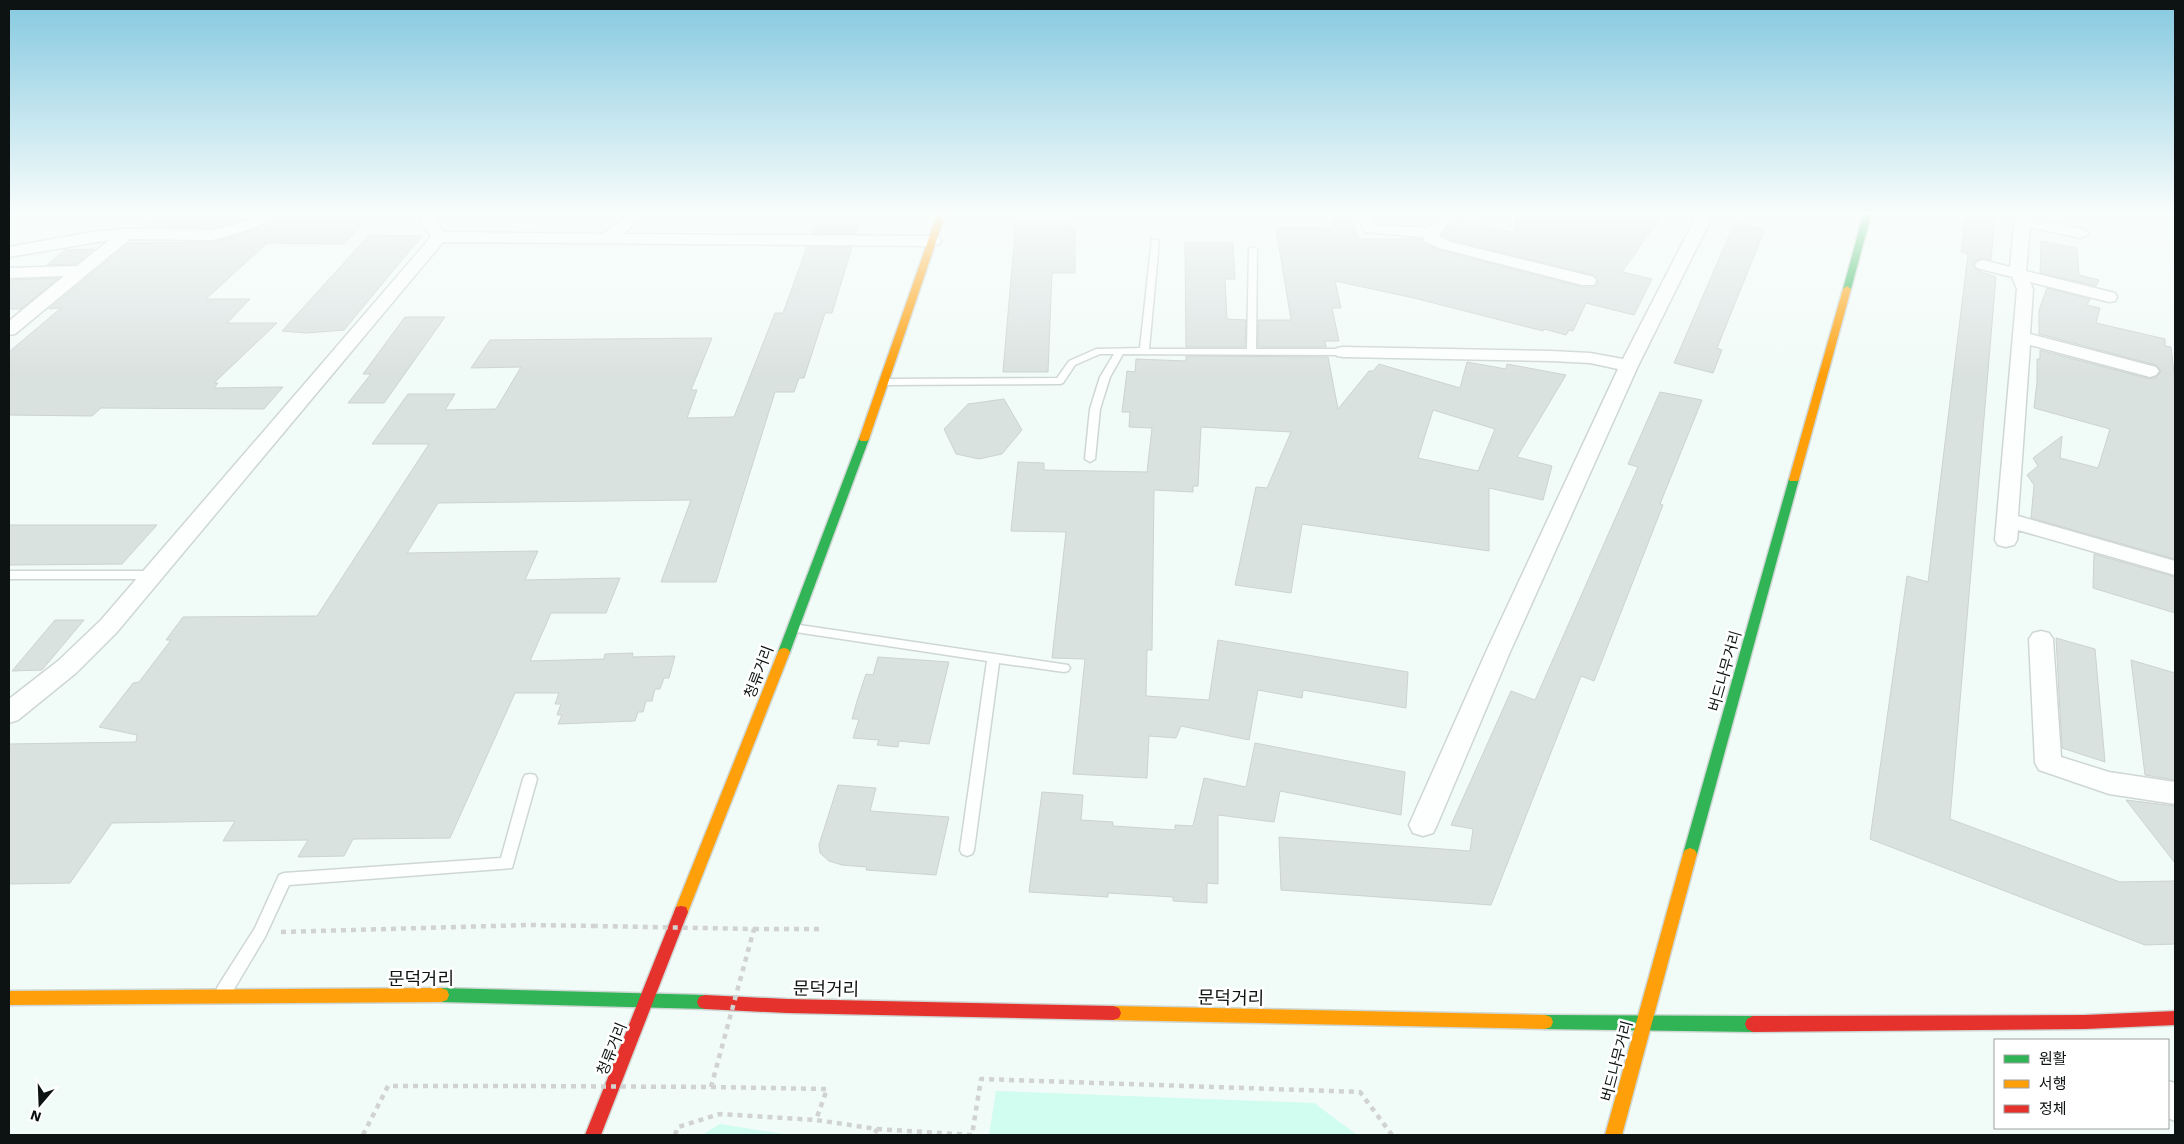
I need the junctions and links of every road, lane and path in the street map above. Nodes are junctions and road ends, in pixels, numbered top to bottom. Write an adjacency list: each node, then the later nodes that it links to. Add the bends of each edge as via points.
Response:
1 (82, 268): 11 (street)
2 (412, 268): 28 (street)
3 (924, 268): 24 (main road, 청류거리)
4 (1152, 268): 19 (lane)
5 (1253, 268): 20 (lane)
6 (1538, 268): 14 (street)
7 (1678, 268): 22 (street)
8 (1853, 268): 45 (main road, 버드나무거리)
9 (1997, 268): 13 (street)
10 (2018, 268): 13 (street)
11 (79, 271): 12 (street); 16 (street)
12 (9, 273)
13 (2018, 273): 15 (street); 17 (street, via 2024,289)
14 (1588, 281)
15 (2108, 297)
16 (9, 330)
17 (2021, 337): 23 (street); 26 (street, via 2007,530)
18 (1120, 351): 19 (lane); 24 (lane, via 1098,351 1072,363 1060,381); 25 (lane, via 1106,377 1095,409)
19 (1144, 351): 20 (lane)
20 (1251, 352): 21 (lane)
21 (1343, 352): 22 (street, via 1550,356 1590,358)
22 (1629, 366): 36 (street)
23 (2150, 371)
24 (885, 382): 29 (main road, 청류거리)
25 (1090, 459)
26 (2175, 568)
27 (9, 575): 28 (lane)
28 (153, 575): 33 (street, via 109,626 67,667)
29 (793, 628): 31 (lane); 43 (main road, 청류거리)
30 (2041, 639): 35 (street, via 2048,763 2109,783)
31 (994, 658): 32 (lane); 37 (lane)
32 (1064, 668)
33 (9, 713)
34 (530, 779): 40 (lane, via 508,864 284,880)
35 (2175, 793)
36 (1423, 825)
37 (967, 850)
38 (754, 928): 39 (path); 40 (path, bridge, via 528,925); 47 (path, bridge)
39 (824, 930)
40 (260, 932): 41 (lane)
41 (222, 994): 42 (main road, 문덕거리); 43 (main road, 문덕거리)
42 (9, 998)
43 (648, 998): 45 (main road, 문덕거리, via 787,1006); 51 (main road, 청류거리)
44 (2175, 1018): 46 (main road, 문덕거리)
45 (1642, 1024): 46 (main road, 문덕거리); 55 (main road, 버드나무거리)
46 (2095, 1031)
47 (711, 1087): 48 (path, via 827,1089); 50 (path, bridge, via 388,1086)
48 (816, 1120): 49 (path); 52 (path, via 720,1114 678,1127)
49 (876, 1129): 53 (path); 54 (path, via 972,1135 981,1079 1360,1092)
50 (363, 1135)
51 (593, 1135)
52 (675, 1135)
53 (874, 1135)
54 (1392, 1135)
55 (1613, 1135)

